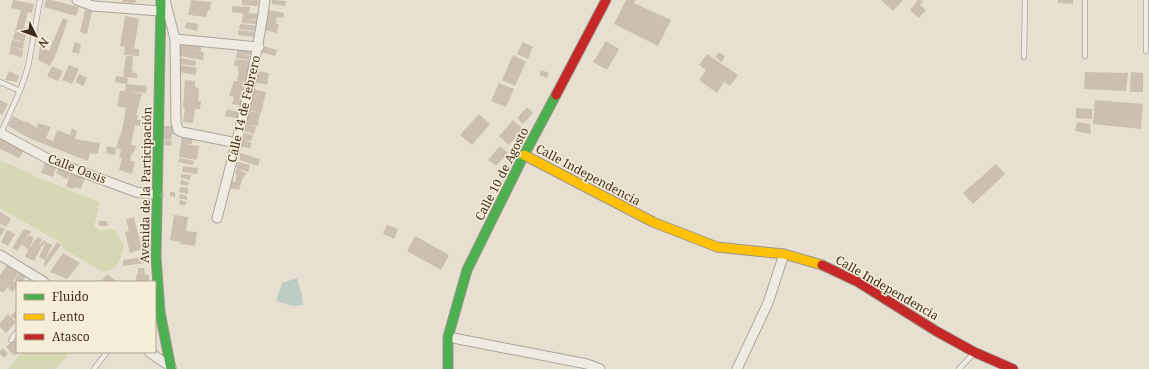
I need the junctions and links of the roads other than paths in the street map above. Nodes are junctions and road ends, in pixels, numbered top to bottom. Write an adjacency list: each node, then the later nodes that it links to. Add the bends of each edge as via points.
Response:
1 (40, 0): 17 (lane, via 28,67)
2 (77, 0): 10 (street, via 93,6)
3 (161, 0): 10 (street, Avenida de la Participación)
4 (165, 0): 11 (street)
5 (265, 0): 12 (street, Calle 14 de Febrero)
6 (606, 0): 20 (street, Calle 10 de Agosto)
7 (1025, 0): 15 (lane)
8 (1085, 0): 14 (lane)
9 (1146, 0): 13 (lane)
10 (160, 11): 21 (street, Avenida de la Participación)
11 (175, 39): 12 (street); 19 (street, via 178,130)
12 (259, 47): 19 (street, Calle 14 de Febrero)
13 (1146, 51)
14 (1084, 56)
15 (1024, 57)
16 (0, 82): 17 (lane)
17 (20, 91): 18 (lane)
18 (0, 133): 21 (street, Calle Oasis, via 52,161 136,192)
19 (237, 143): 22 (street, Calle 14 de Febrero)
20 (524, 154): 23 (street, Calle Independencia, via 653,222 717,247); 27 (street, Calle 10 de Agosto, via 468,270)
21 (158, 195): 32 (street, Avenida de la Participación, via 156,256 160,312)
22 (216, 218)
23 (784, 254): 29 (street, Calle Independencia, via 825,266 858,282); 33 (street, via 768,303)
24 (0, 255): 25 (street)
25 (42, 281)
26 (16, 333): 28 (lane)
27 (448, 337): 35 (street, Calle 10 de Agosto); 36 (street, via 587,364)
28 (11, 340)
29 (974, 352): 37 (lane); 38 (street, Calle Independencia)
30 (106, 353): 34 (lane)
31 (150, 353): 32 (street)
32 (171, 368)
33 (739, 368)
34 (94, 369)
35 (448, 369)
36 (600, 369)
37 (959, 369)
38 (1013, 369)

